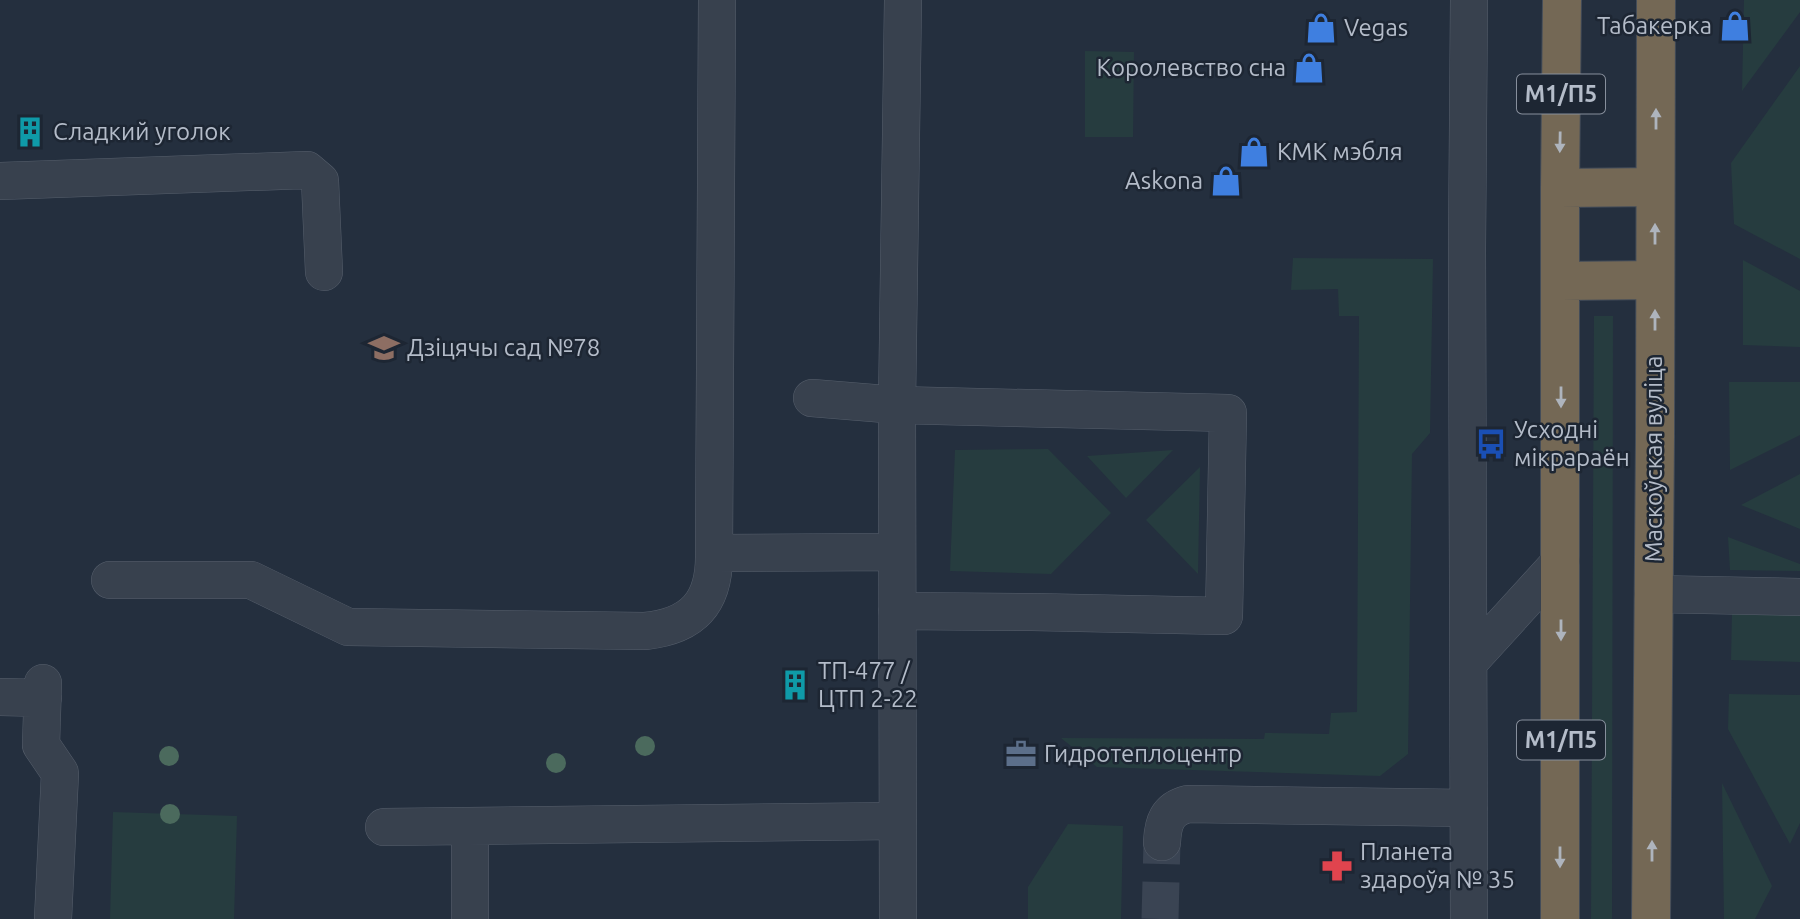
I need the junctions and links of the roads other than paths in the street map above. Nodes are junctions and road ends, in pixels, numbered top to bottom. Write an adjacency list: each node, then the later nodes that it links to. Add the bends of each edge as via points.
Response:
1 (716, 0): 15 (lane)
2 (902, 0): 13 (lane)
3 (1469, 0): 21 (lane)
4 (1562, 0): 8 (highway, М1/П5, one-way to 8)
5 (1656, 0): 7 (highway, Маскоўская вуліца, one-way to 5)
6 (0, 181): 9 (lane, via 307,170 320,181)
7 (1655, 187): 8 (highway); 10 (highway, Маскоўская вуліца, one-way to 7)
8 (1560, 188): 11 (highway, М1/П5)
9 (324, 272)
10 (1655, 280): 11 (highway); 18 (highway, Маскоўская вуліца, one-way to 10)
11 (1561, 281): 16 (highway, М1/П5, one-way to 16)
12 (812, 398): 13 (lane)
13 (897, 405): 14 (lane); 20 (lane, via 1228,413 1224,615)
14 (897, 552): 15 (lane); 20 (lane)
15 (714, 554): 17 (lane, via 710,587 699,607 684,622 645,631 348,627 251,580)
16 (1561, 561): 21 (lane); 32 (highway, М1/П5, one-way to 32)
17 (110, 580)
18 (1653, 594): 19 (lane); 33 (highway, Маскоўская вуліца, one-way to 18)
19 (1800, 597)
20 (897, 611): 24 (lane)
21 (1469, 662): 23 (lane)
22 (0, 697): 28 (lane, via 43,691 41,745 60,773)
23 (1469, 808): 27 (lane, via 1188,804 1168,816); 31 (lane)
24 (898, 821): 26 (lane); 30 (lane)
25 (384, 827): 26 (lane)
26 (470, 827): 29 (lane)
27 (1162, 842)
28 (53, 919)
29 (470, 919)
30 (898, 919)
31 (1469, 919)
32 (1560, 919)
33 (1651, 919)

